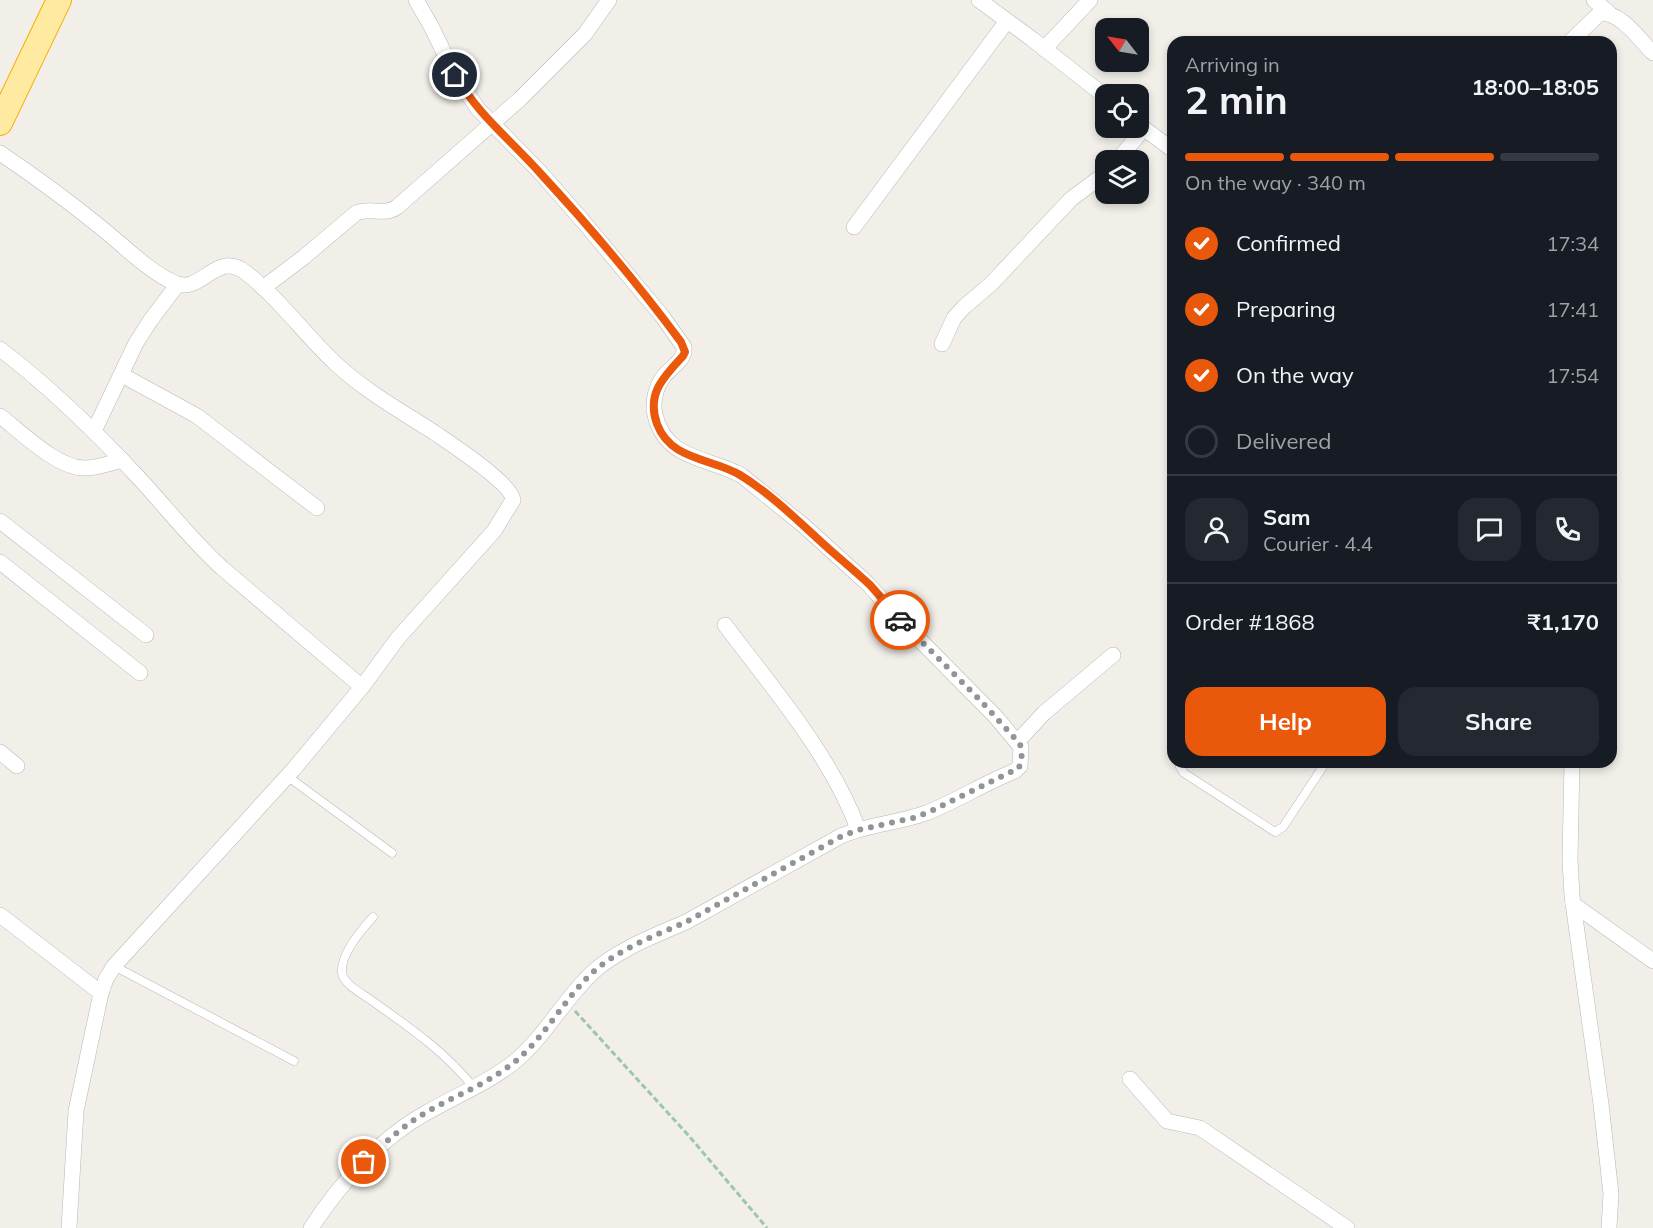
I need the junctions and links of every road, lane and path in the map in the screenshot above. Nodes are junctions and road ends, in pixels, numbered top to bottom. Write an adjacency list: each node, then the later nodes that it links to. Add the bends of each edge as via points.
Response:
1 (59, 0): 13 (highway)
2 (416, 0): 14 (street, via 466,94)
3 (609, 0): 14 (street, via 585,34)
4 (979, 0): 8 (street)
5 (1090, 0): 10 (street)
6 (1594, 0): 7 (street)
7 (1608, 12): 9 (street, via 1599,13); 11 (street)
8 (1007, 21): 10 (street); 19 (street)
9 (1576, 36)
10 (1044, 49): 12 (street)
11 (1653, 53)
12 (1095, 88)
13 (1, 117)
14 (491, 124): 21 (street, via 393,210 366,209 356,213); 36 (street, via 582,220 684,347 683,356 660,382 655,397 654,411 665,437 694,459 741,476 803,525 868,584)
15 (1149, 132): 16 (street)
16 (1167, 146)
17 (0, 153): 20 (street)
18 (1095, 180): 22 (street, via 1071,199 964,307)
19 (854, 227)
20 (178, 284): 21 (street, via 192,285 225,266 244,271); 24 (street, via 136,343)
21 (263, 288): 35 (street, via 355,380 464,453 513,494 511,507 494,531 398,638)
22 (942, 344)
23 (0, 349): 26 (street)
24 (122, 375): 26 (street); 28 (street, via 197,416)
25 (0, 416): 27 (street, via 69,465 84,468)
26 (94, 431): 27 (street)
27 (122, 460): 35 (street, via 201,549)
28 (316, 508)
29 (0, 521): 32 (street)
30 (0, 562): 34 (street)
31 (725, 625): 43 (street, via 830,770)
32 (146, 635)
33 (1113, 655): 36 (street, via 1044,713)
34 (140, 673)
35 (362, 687): 42 (street)
36 (1018, 741): 43 (street, via 1022,754 1015,771 929,812)
37 (0, 752): 38 (street)
38 (17, 766)
39 (1181, 768): 40 (lane, via 1275,832 1283,827)
40 (1322, 768)
41 (1572, 768): 45 (street)
42 (287, 776): 44 (lane); 49 (street)
43 (858, 830): 51 (street, via 608,961)
44 (392, 853)
45 (1573, 904): 48 (street); 59 (street, via 1611,1194)
46 (0, 915): 50 (street)
47 (373, 917): 54 (lane, via 349,950 342,974 348,984 442,1053)
48 (1653, 961)
49 (114, 966): 50 (street); 52 (lane)
50 (101, 993): 55 (street, via 76,1111)
51 (567, 1002): 54 (street, via 515,1062); 57 (path, via 689,1136)
52 (294, 1061)
53 (1130, 1079): 58 (street, via 1167,1121 1200,1128)
54 (474, 1089): 56 (street, via 401,1129 351,1174)
55 (69, 1228)
56 (311, 1228)
57 (766, 1228)
58 (1347, 1228)
59 (1609, 1228)

